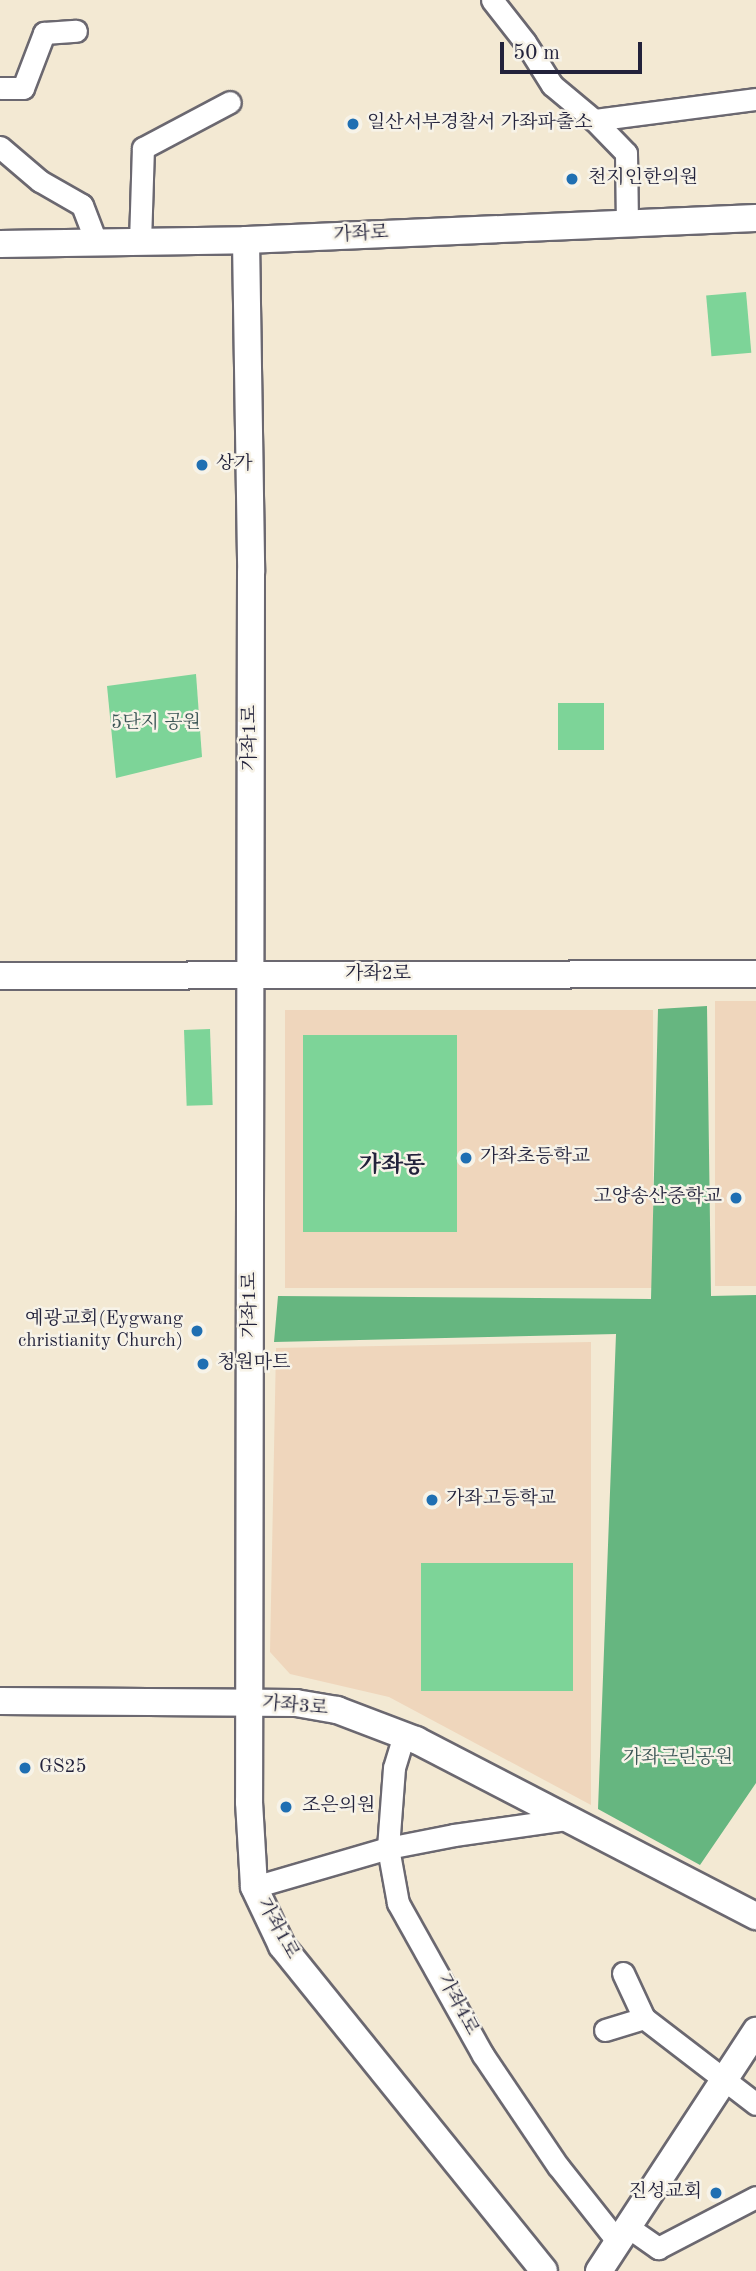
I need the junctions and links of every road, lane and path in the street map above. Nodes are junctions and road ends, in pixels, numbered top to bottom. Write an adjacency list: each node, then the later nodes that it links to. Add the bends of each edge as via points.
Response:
1 (492, 0): 6 (street, via 552,85)
2 (76, 31): 3 (street, via 44,33 23,88)
3 (0, 88)
4 (756, 99): 6 (street)
5 (230, 102): 12 (street, via 143,148)
6 (594, 120): 9 (street, via 626,153)
7 (0, 147): 11 (street, via 40,181 82,205)
8 (756, 218): 9 (street, 가좌로)
9 (627, 223): 10 (street, 가좌로)
10 (246, 240): 12 (street, 가좌로); 16 (street, 가좌1로)
11 (96, 241): 12 (street, 가좌로); 13 (street, 가좌로)
12 (140, 242)
13 (0, 244)
14 (756, 974): 16 (street, 가좌2로)
15 (0, 976): 16 (street, 가좌2로)
16 (251, 976): 18 (street, 가좌1로)
17 (0, 1700): 18 (street, 가좌3로)
18 (248, 1703): 19 (street, 가좌3로, via 321,1707); 22 (street, 가좌1로)
19 (404, 1735): 20 (street, 가좌3로); 21 (street, 가좌4로, via 394,1768)
20 (566, 1819): 21 (street); 23 (street, 가좌3로)
21 (388, 1848): 22 (street); 31 (street, 가좌4로, via 398,1903 483,2054 558,2166)
22 (254, 1886): 32 (street, 가좌1로, via 282,1946)
23 (756, 1916)
24 (623, 1973): 25 (street)
25 (644, 2018): 26 (street); 28 (street)
26 (605, 2029)
27 (756, 2031): 28 (street)
28 (724, 2082): 29 (street); 31 (street)
29 (756, 2104)
30 (756, 2197): 31 (street, via 658,2248)
31 (623, 2235): 33 (street)
32 (544, 2271)
33 (599, 2271)

